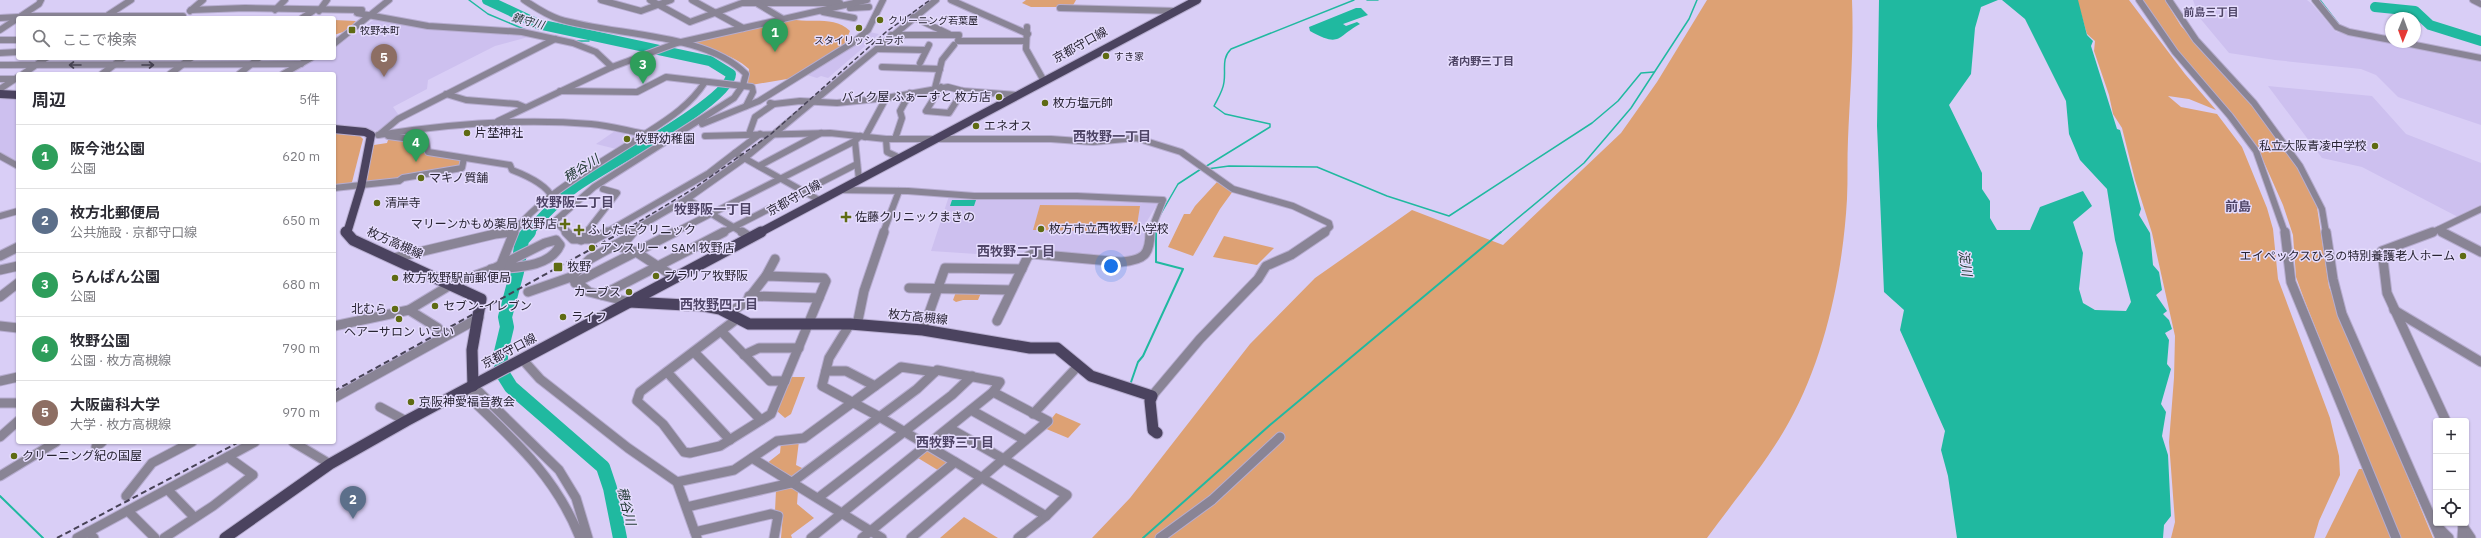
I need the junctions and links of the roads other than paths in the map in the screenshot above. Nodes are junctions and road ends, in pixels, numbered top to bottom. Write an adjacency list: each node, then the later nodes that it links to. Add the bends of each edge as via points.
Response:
1 (42, 0): 40 (street)
2 (131, 0): 41 (street)
3 (203, 0): 32 (street)
4 (285, 0): 33 (street)
5 (327, 0): 35 (street)
6 (390, 0): 31 (street)
7 (524, 0): 60 (street, via 546,15 562,20)
8 (601, 0): 25 (street, via 635,11)
9 (650, 0): 25 (street)
10 (671, 0): 25 (street)
11 (692, 0): 38 (street)
12 (867, 0): 24 (street)
13 (883, 0): 102 (street, via 868,30 862,36)
14 (936, 0): 45 (street)
15 (951, 0): 58 (street, via 1028,30)
16 (1079, 0): 30 (street)
17 (1197, 0): 36 (main road, 京都守口線)
18 (2139, 0): 272 (street, via 2175,52 2230,116 2256,151 2285,229 2291,282)
19 (2169, 0): 251 (street, via 2196,40 2254,103 2313,188 2322,209 2333,279 2342,314)
20 (2315, 0): 55 (street, via 2337,27)
21 (2473, 0): 26 (street)
22 (769, 2): 23 (street); 24 (street)
23 (757, 3): 38 (street, via 742,3); 48 (street)
24 (855, 3): 27 (street)
25 (659, 4): 38 (street, via 690,22)
26 (2481, 4)
27 (838, 7): 28 (street); 37 (street)
28 (869, 7)
29 (1060, 8): 30 (street)
30 (1077, 8): 36 (street, via 1137,7)
31 (379, 9): 34 (street); 39 (street)
32 (191, 10): 33 (street); 42 (street)
33 (275, 10): 35 (street)
34 (358, 10): 35 (street); 39 (street, via 357,13)
35 (316, 11): 43 (street)
36 (1176, 11): 89 (main road, 京都守口線)
37 (816, 12): 47 (street); 48 (street)
38 (715, 13): 50 (street)
39 (373, 15): 54 (street, via 428,26 511,31); 59 (street)
40 (21, 16)
41 (107, 16)
42 (182, 16)
43 (306, 16)
44 (16, 17): 46 (street)
45 (913, 17): 52 (street); 53 (street)
46 (0, 18)
47 (854, 18)
48 (783, 19): 50 (street)
49 (16, 20): 51 (street)
50 (743, 28): 60 (street)
51 (0, 30)
52 (891, 34): 53 (street); 63 (street)
53 (951, 35): 58 (street, via 959,35 958,41)
54 (555, 39): 78 (street, via 596,52); 98 (street)
55 (2385, 39)
56 (0, 40): 57 (street)
57 (16, 40)
58 (1026, 42): 89 (street, via 1028,53)
59 (336, 43)
60 (677, 43): 78 (street); 91 (street, via 738,64 746,74)
61 (954, 45): 80 (street, via 942,60)
62 (2421, 46): 66 (street)
63 (877, 49): 72 (street, via 927,47); 103 (street)
64 (16, 52): 65 (street)
65 (0, 53)
66 (2481, 58)
67 (43, 60): 75 (street)
68 (120, 60): 76 (street)
69 (188, 60): 77 (street)
70 (256, 60): 73 (street)
71 (300, 61): 73 (street); 85 (street)
72 (920, 63)
73 (251, 64): 77 (street); 84 (street)
74 (0, 65): 75 (street)
75 (36, 65): 76 (street, one-way to 75); 81 (street)
76 (114, 65): 77 (street, one-way to 77); 82 (street)
77 (181, 65): 83 (street)
78 (612, 67): 94 (street)
79 (882, 67): 80 (street)
80 (940, 68): 92 (street)
81 (26, 72)
82 (105, 72)
83 (172, 72)
84 (242, 72)
85 (286, 72)
86 (16, 78): 87 (street)
87 (0, 79)
88 (16, 79): 93 (street)
89 (1044, 81): 100 (main road, 京都守口線)
90 (707, 82): 91 (street); 94 (street, via 666,77 637,92); 109 (street, via 676,114)
91 (743, 85): 105 (street, via 752,87 753,92); 116 (street, via 734,98 720,109)
92 (938, 88): 95 (street); 95 (street, via 926,111 949,113); 96 (street)
93 (0, 89)
94 (559, 90): 106 (street)
95 (963, 90): 100 (street)
96 (910, 93): 101 (street); 120 (street, via 900,111 902,118)
97 (0, 94): 99 (main road)
98 (446, 94): 106 (street, via 466,100 517,104); 114 (street)
99 (16, 95)
100 (1017, 95): 118 (main road, 京都守口線)
101 (886, 98): 103 (street); 117 (street)
102 (759, 101): 104 (street); 105 (street)
103 (814, 103): 104 (street); 113 (street)
104 (774, 104): 111 (street, via 755,118)
105 (746, 106): 116 (street)
106 (524, 107): 107 (street)
107 (498, 121): 109 (street, via 593,124); 114 (street, via 450,124)
108 (336, 129): 114 (main road)
109 (649, 132): 116 (street); 137 (street, via 586,171)
110 (821, 133): 113 (street); 117 (street); 128 (street, via 819,137)
111 (749, 134): 112 (street); 115 (street)
112 (760, 134): 113 (street); 121 (street)
113 (776, 134): 124 (street)
114 (375, 135): 123 (street, via 426,141 428,152); 131 (main road, 枚方高槻線)
115 (705, 136)
116 (672, 137): 140 (street)
117 (860, 138): 119 (street); 126 (street); 129 (street)
118 (936, 138): 120 (street); 125 (main road, 京都守口線); 208 (street, via 1055,139 1093,142 1136,138 1181,152 1233,189 1293,206 1329,223 1330,228 1322,236 1291,255 1266,266 1258,279 1200,339)
119 (886, 139): 120 (street); 125 (street, via 887,152)
120 (894, 139)
121 (735, 153): 124 (street); 149 (street, via 655,207 594,239)
122 (0, 156): 127 (street)
123 (464, 158): 131 (street, via 462,168); 137 (street, via 510,165 512,170 549,190)
124 (745, 158): 128 (street); 138 (street)
125 (900, 158): 130 (main road, 京都守口線)
126 (857, 164): 130 (street); 136 (street)
127 (16, 165)
128 (759, 166): 129 (street)
129 (781, 178): 136 (street); 143 (street)
130 (859, 180): 134 (main road, 京都守口線)
131 (361, 187): 132 (street); 155 (main road, 枚方高槻線, via 346,232 354,240)
132 (336, 188)
133 (603, 189): 149 (street, via 617,193)
134 (838, 190): 135 (street); 139 (main road, 京都守口線)
135 (899, 191): 160 (street, via 974,196 1077,196 1163,200 1150,229 1150,247 1144,256 1121,262 1033,254 1028,256); 183 (street, via 868,276)
136 (804, 192): 139 (street); 145 (street)
137 (553, 197): 140 (street); 147 (street)
138 (687, 199): 143 (street); 150 (street, via 637,228 628,238)
139 (819, 200): 148 (main road, 京都守口線)
140 (576, 201): 149 (street, via 555,221 572,239)
141 (2481, 209): 146 (street)
142 (16, 212): 144 (street)
143 (712, 214): 145 (street); 152 (street)
144 (0, 216)
145 (734, 228): 148 (street); 159 (street)
146 (2438, 230): 153 (street); 176 (street, via 2382,251 2387,293)
147 (514, 232): 155 (street, via 495,234); 158 (street)
148 (751, 238): 163 (main road, 京都守口線)
149 (581, 240)
150 (615, 245): 152 (street); 164 (street, via 590,259)
151 (16, 248): 154 (street)
152 (636, 252): 159 (street); 164 (street)
153 (2481, 252)
154 (0, 256)
155 (394, 258): 165 (main road, 枚方高槻線)
156 (775, 259): 162 (street)
157 (16, 266): 161 (street)
158 (497, 267): 158 (street, via 552,240 556,240 560,245 556,252 537,264); 165 (street)
159 (660, 267): 163 (street); 171 (street)
160 (1022, 269): 168 (street, via 945,268); 169 (street)
161 (0, 270)
162 (766, 276): 172 (street); 174 (street, via 824,278 826,281)
163 (676, 278): 175 (main road, 京都守口線)
164 (573, 280): 170 (street); 171 (street, via 589,292)
165 (452, 284): 177 (street); 179 (main road, 枚方高槻線, via 481,299)
166 (16, 285): 173 (street)
167 (909, 288): 168 (street)
168 (938, 289): 169 (street); 188 (street)
169 (1012, 290): 181 (street)
170 (528, 292)
171 (602, 296): 175 (street)
172 (749, 296): 174 (street); 178 (street, via 745,303)
173 (0, 297)
174 (819, 298): 182 (street)
175 (630, 302): 178 (main road, 枚方高槻線, via 704,306); 194 (main road, 京都守口線)
176 (2394, 309): 193 (street); 218 (street)
177 (409, 310): 185 (street); 187 (street)
178 (728, 313): 180 (main road, 枚方高槻線)
179 (479, 318): 204 (main road, 枚方高槻線, via 472,350); 209 (street)
180 (738, 318): 182 (main road, 枚方高槻線, via 749,324); 189 (street)
181 (997, 321)
182 (809, 324): 183 (main road, 枚方高槻線); 190 (street)
183 (854, 325): 188 (main road, 枚方高槻線); 197 (street, via 829,358)
184 (0, 326): 186 (street)
185 (336, 326)
186 (14, 328)
187 (438, 328)
188 (923, 330): 196 (main road, 枚方高槻線, via 1030,348 1057,348 1064,351)
189 (721, 331): 191 (street); 192 (street)
190 (799, 348): 192 (street, via 759,348); 203 (street)
191 (694, 352): 198 (street); 219 (street)
192 (744, 355): 203 (street, via 770,381)
193 (2477, 356): 195 (street)
194 (521, 361): 204 (main road, 京都守口線); 241 (street, via 628,448)
195 (2481, 362)
196 (1078, 366): 208 (main road, 枚方高槻線, via 1091,376); 216 (street)
197 (826, 371): 205 (street, via 846,371); 211 (street, via 822,386)
198 (667, 372): 227 (street); 227 (street, via 640,392 637,401 663,424 684,452 720,446)
199 (935, 372): 200 (street, via 937,370); 205 (street, via 901,367); 217 (street)
200 (972, 376): 207 (street, via 1000,382); 223 (street)
201 (16, 377): 202 (street)
202 (0, 381)
203 (785, 381): 219 (street, via 771,414)
204 (473, 386): 220 (main road, 京都守口線); 263 (street, via 470,398 529,453 553,481 573,516); 264 (street, via 549,456 564,474 582,508)
205 (875, 386): 211 (street)
206 (355, 392): 210 (street)
207 (993, 392): 215 (street); 216 (street)
208 (1152, 396): 224 (main road, via 1150,401 1153,430)
209 (336, 398)
210 (336, 398)
211 (853, 402): 217 (street); 235 (street, via 804,438 777,441)
212 (0, 403): 213 (street)
213 (16, 403)
214 (380, 407): 220 (street)
215 (970, 410): 222 (street); 228 (street)
216 (1033, 414): 228 (street, via 1048,421)
217 (878, 416): 223 (street); 242 (street)
218 (2445, 418)
219 (761, 420): 227 (street)
220 (406, 421): 238 (main road, 京都守口線)
221 (16, 423): 225 (street)
222 (949, 428): 233 (street); 236 (street)
223 (904, 432): 233 (street); 245 (street)
224 (1157, 433)
225 (0, 437)
226 (1280, 437): 271 (street, via 1212,500)
227 (730, 440)
228 (1025, 440): 236 (street)
229 (53, 444): 239 (street)
230 (188, 444): 244 (street, via 152,463)
231 (251, 444): 234 (street)
232 (296, 444): 238 (street)
233 (927, 446): 237 (street); 248 (street)
234 (228, 457): 243 (street); 250 (street, via 253,475 213,506)
235 (752, 458): 241 (street, via 734,470); 242 (street)
236 (1003, 459): 240 (street); 249 (street, via 1067,495)
237 (955, 462): 240 (street); 256 (street)
238 (330, 464): 262 (main road, 京都守口線)
239 (0, 476)
240 (982, 477): 249 (street); 269 (street)
241 (677, 482): 246 (street)
242 (791, 482): 245 (street); 246 (street)
243 (168, 490): 247 (street); 250 (street)
244 (126, 496)
245 (818, 498): 248 (street)
246 (687, 507): 258 (street)
247 (128, 511): 257 (street); 260 (street)
248 (842, 514): 256 (street); 266 (street)
249 (1046, 516): 270 (street)
250 (194, 517): 261 (street)
251 (2433, 522)
252 (2435, 526): 273 (street)
253 (2437, 526): 274 (street)
254 (2463, 526): 275 (street)
255 (2464, 526): 276 (street)
256 (871, 531): 267 (street); 268 (street)
257 (91, 535): 259 (street)
258 (696, 535): 265 (street, via 771,514 778,516)
259 (77, 538)
260 (155, 538)
261 (164, 538)
262 (225, 538)
263 (580, 538)
264 (588, 538)
265 (772, 538)
266 (811, 538)
267 (862, 538)
268 (882, 538)
269 (911, 538)
270 (1018, 538)
271 (1160, 538)
272 (2396, 538)
273 (2440, 538)
274 (2449, 538)
275 (2462, 538)
276 (2471, 538)

